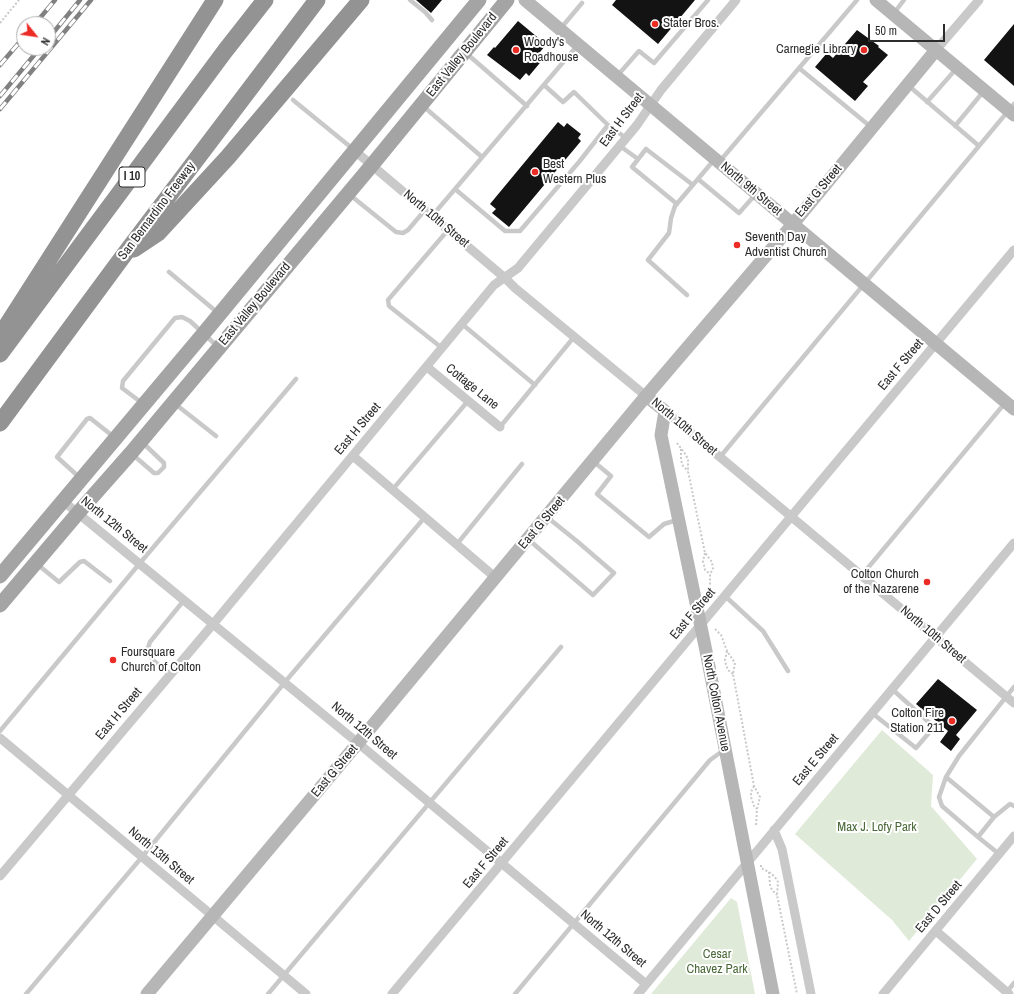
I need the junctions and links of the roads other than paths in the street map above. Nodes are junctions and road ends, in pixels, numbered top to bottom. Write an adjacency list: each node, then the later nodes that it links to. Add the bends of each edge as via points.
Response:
1 (216, 0): 62 (highway)
2 (265, 0): 67 (highway, I 10)
3 (317, 0): 54 (highway, San Bernardino Freeway)
4 (361, 0): 54 (highway, via 228,157 158,233)
5 (410, 0): 17 (lane)
6 (479, 0): 39 (main road, East Valley Boulevard)
7 (506, 0): 21 (main road, East Valley Boulevard)
8 (525, 0): 18 (street, North 9th Street)
9 (708, 0): 24 (lane, via 654,63 639,51)
10 (736, 0): 31 (street, East H Street)
11 (857, 0): 22 (lane)
12 (876, 0): 16 (street)
13 (904, 0): 16 (lane)
14 (979, 0): 20 (street)
15 (582, 3): 18 (lane)
16 (893, 14): 20 (street)
17 (432, 20)
18 (560, 29): 19 (street, North 9th Street)
19 (578, 45): 24 (street, North 9th Street); 25 (lane)
20 (936, 50): 23 (street); 26 (street, East G Street)
21 (465, 52): 30 (main road, East Valley Boulevard); 32 (lane)
22 (799, 68): 36 (lane); 42 (lane)
23 (957, 68): 27 (street); 29 (lane)
24 (617, 77): 31 (street, North 9th Street)
25 (544, 85): 32 (lane); 34 (lane, via 563,102 574,92)
26 (907, 85): 29 (lane); 36 (street, East G Street)
27 (984, 90): 33 (street); 35 (lane)
28 (293, 100): 39 (lane)
29 (927, 102): 35 (lane)
30 (422, 105): 40 (lane); 43 (main road, East Valley Boulevard)
31 (651, 105): 37 (street, East H Street); 42 (street, North 9th Street)
32 (527, 106): 40 (lane)
33 (1012, 110): 38 (lane)
34 (608, 125): 37 (lane); 46 (lane, via 520,231 505,231)
35 (955, 126): 38 (lane)
36 (872, 128): 51 (street, East G Street)
37 (623, 142): 41 (lane); 56 (street, East H Street, via 518,268)
38 (979, 146): 57 (lane)
39 (355, 151): 43 (street, North 10th Street); 59 (main road, East Valley Boulevard)
40 (482, 157): 46 (lane)
41 (638, 159): 45 (lane, via 646,149); 49 (lane, via 632,167)
42 (717, 160): 44 (lane); 48 (street, North 9th Street)
43 (372, 165): 47 (main road, East Valley Boulevard); 50 (street, North 10th Street)
44 (698, 179): 45 (lane); 48 (lane, via 739,213)
45 (693, 185): 49 (lane)
46 (455, 189): 50 (lane)
47 (348, 193): 50 (lane, via 396,232 403,233); 65 (main road, East Valley Boulevard)
48 (756, 193): 51 (street, North 9th Street)
49 (677, 204): 58 (lane, via 671,218 669,233 648,260)
50 (429, 213): 52 (street, North 10th Street)
51 (793, 224): 57 (street, North 9th Street); 71 (street, East G Street)
52 (448, 230): 56 (street, North 10th Street); 66 (lane, via 388,300 389,306)
53 (1014, 250): 64 (street, East F Street)
54 (124, 255): 77 (highway, San Bernardino Freeway)
55 (169, 272): 59 (lane)
56 (505, 278): 60 (street, East H Street, via 494,285); 63 (street, North 10th Street)
57 (865, 284): 64 (street, North 9th Street); 84 (lane)
58 (687, 295)
59 (220, 314): 61 (main road, East Valley Boulevard)
60 (462, 324): 66 (street, East H Street); 70 (lane)
61 (204, 333): 65 (lane); 74 (main road, East Valley Boulevard); 74 (lane, via 190,320 175,318 123,381 122,388)
62 (0, 336)
63 (574, 337): 70 (lane); 71 (street, North 10th Street)
64 (936, 343): 75 (street, North 9th Street); 93 (street, East F Street)
65 (219, 348): 73 (main road, East Valley Boulevard)
66 (442, 348): 68 (street, East H Street)
67 (0, 354)
68 (427, 367): 72 (street, Cottage Lane); 83 (street, East H Street)
69 (296, 379): 99 (lane)
70 (534, 385): 78 (lane)
71 (646, 396): 76 (street, North 10th Street); 85 (street, East G Street)
72 (468, 401): 78 (street, Cottage Lane); 88 (lane)
73 (173, 402): 79 (lane); 81 (main road, East Valley Boulevard)
74 (144, 404): 80 (main road, East Valley Boulevard)
75 (1010, 405): 100 (lane)
76 (665, 411): 84 (street, North 10th Street); 94 (street, North Colton Avenue, via 661,435)
77 (0, 423)
78 (500, 427)
79 (216, 436)
80 (116, 438): 87 (main road, East Valley Boulevard); 87 (lane, via 90,418 87,419 57,457)
81 (140, 441): 82 (main road, East Valley Boulevard); 82 (lane, via 164,463 164,467 158,473 154,473)
82 (131, 453): 90 (main road, East Valley Boulevard)
83 (353, 456): 88 (street); 107 (street, East H Street)
84 (720, 458): 93 (street, North 10th Street)
85 (593, 461): 92 (street, East G Street); 94 (lane, via 611,476 597,494 649,537 664,524)
86 (522, 464): 97 (lane)
87 (82, 479): 89 (main road, East Valley Boulevard)
88 (392, 489): 91 (street)
89 (64, 501): 90 (street, North 12th Street); 101 (main road, East Valley Boulevard)
90 (78, 513): 98 (main road, East Valley Boulevard); 99 (street, North 12th Street)
91 (425, 517): 97 (street); 113 (lane)
92 (546, 517): 95 (street, East G Street); 95 (lane, via 614,573 593,595)
93 (792, 518): 100 (street, North 10th Street); 104 (street, East F Street)
94 (679, 519): 108 (street, North Colton Avenue)
95 (528, 539): 102 (street, East G Street)
96 (1014, 543): 109 (street, East E Street)
97 (457, 544): 102 (street)
98 (36, 563): 103 (lane, via 59,582 80,562 84,562); 106 (main road, East Valley Boulevard)
99 (140, 563): 105 (street, North 12th Street); 119 (lane)
100 (862, 575): 109 (street, North 10th Street)
101 (0, 576)
102 (496, 578): 121 (street, East G Street)
103 (110, 581)
104 (725, 596): 108 (street, East F Street); 111 (lane, via 763,631)
105 (185, 599): 107 (street, North 12th Street); 112 (lane, via 150,642 147,651 154,661)
106 (0, 605)
107 (214, 623): 112 (street, East H Street); 113 (street, North 12th Street)
108 (700, 626): 122 (street, North Colton Avenue); 134 (street, East F Street)
109 (935, 638): 115 (street, East E Street); 116 (street, North 10th Street)
110 (561, 647): 125 (lane)
111 (788, 671)
112 (170, 674): 124 (street, East H Street)
113 (285, 682): 121 (street, North 12th Street); 132 (lane)
114 (1014, 687): 116 (lane)
115 (892, 689): 118 (street, East E Street); 118 (lane, via 934,726 916,748)
116 (1006, 696): 117 (street, North 10th Street); 123 (lane)
117 (1014, 703)
118 (872, 713): 128 (street, East E Street)
119 (0, 731)
120 (0, 738): 124 (street, North 13th Street)
121 (358, 743): 125 (street, North 12th Street); 136 (street, East G Street)
122 (725, 749): 133 (street, North Colton Avenue); 137 (lane, via 710,760)
123 (946, 776): 127 (lane); 130 (lane, via 939,797 942,806)
124 (68, 795): 132 (street, North 13th Street); 135 (street, East H Street)
125 (429, 802): 134 (street, North 12th Street); 139 (lane)
126 (1014, 806): 127 (lane, via 1010,804)
127 (994, 817): 130 (lane)
128 (774, 830): 133 (street, East E Street); 151 (street, via 782,849)
129 (1014, 836): 131 (street, East D Street)
130 (978, 837): 131 (lane)
131 (999, 854): 138 (street, East D Street)
132 (142, 857): 136 (street, North 13th Street); 143 (lane)
133 (747, 863): 141 (street, East E Street); 150 (street, North Colton Avenue)
134 (502, 864): 137 (street, North 12th Street); 147 (street, East F Street)
135 (0, 876)
136 (213, 916): 139 (street, North 13th Street); 144 (street, East G Street)
137 (573, 923): 141 (street, North 12th Street); 148 (lane)
138 (936, 931): 142 (street); 152 (street, East D Street)
139 (283, 975): 145 (lane); 146 (street, North 13th Street)
140 (1014, 983): 142 (lane)
141 (646, 984): 149 (street, East E Street)
142 (1007, 993)
143 (26, 994)
144 (147, 994)
145 (268, 994)
146 (306, 994)
147 (392, 994)
148 (514, 994)
149 (638, 994)
150 (773, 994)
151 (810, 994)
152 (883, 994)

